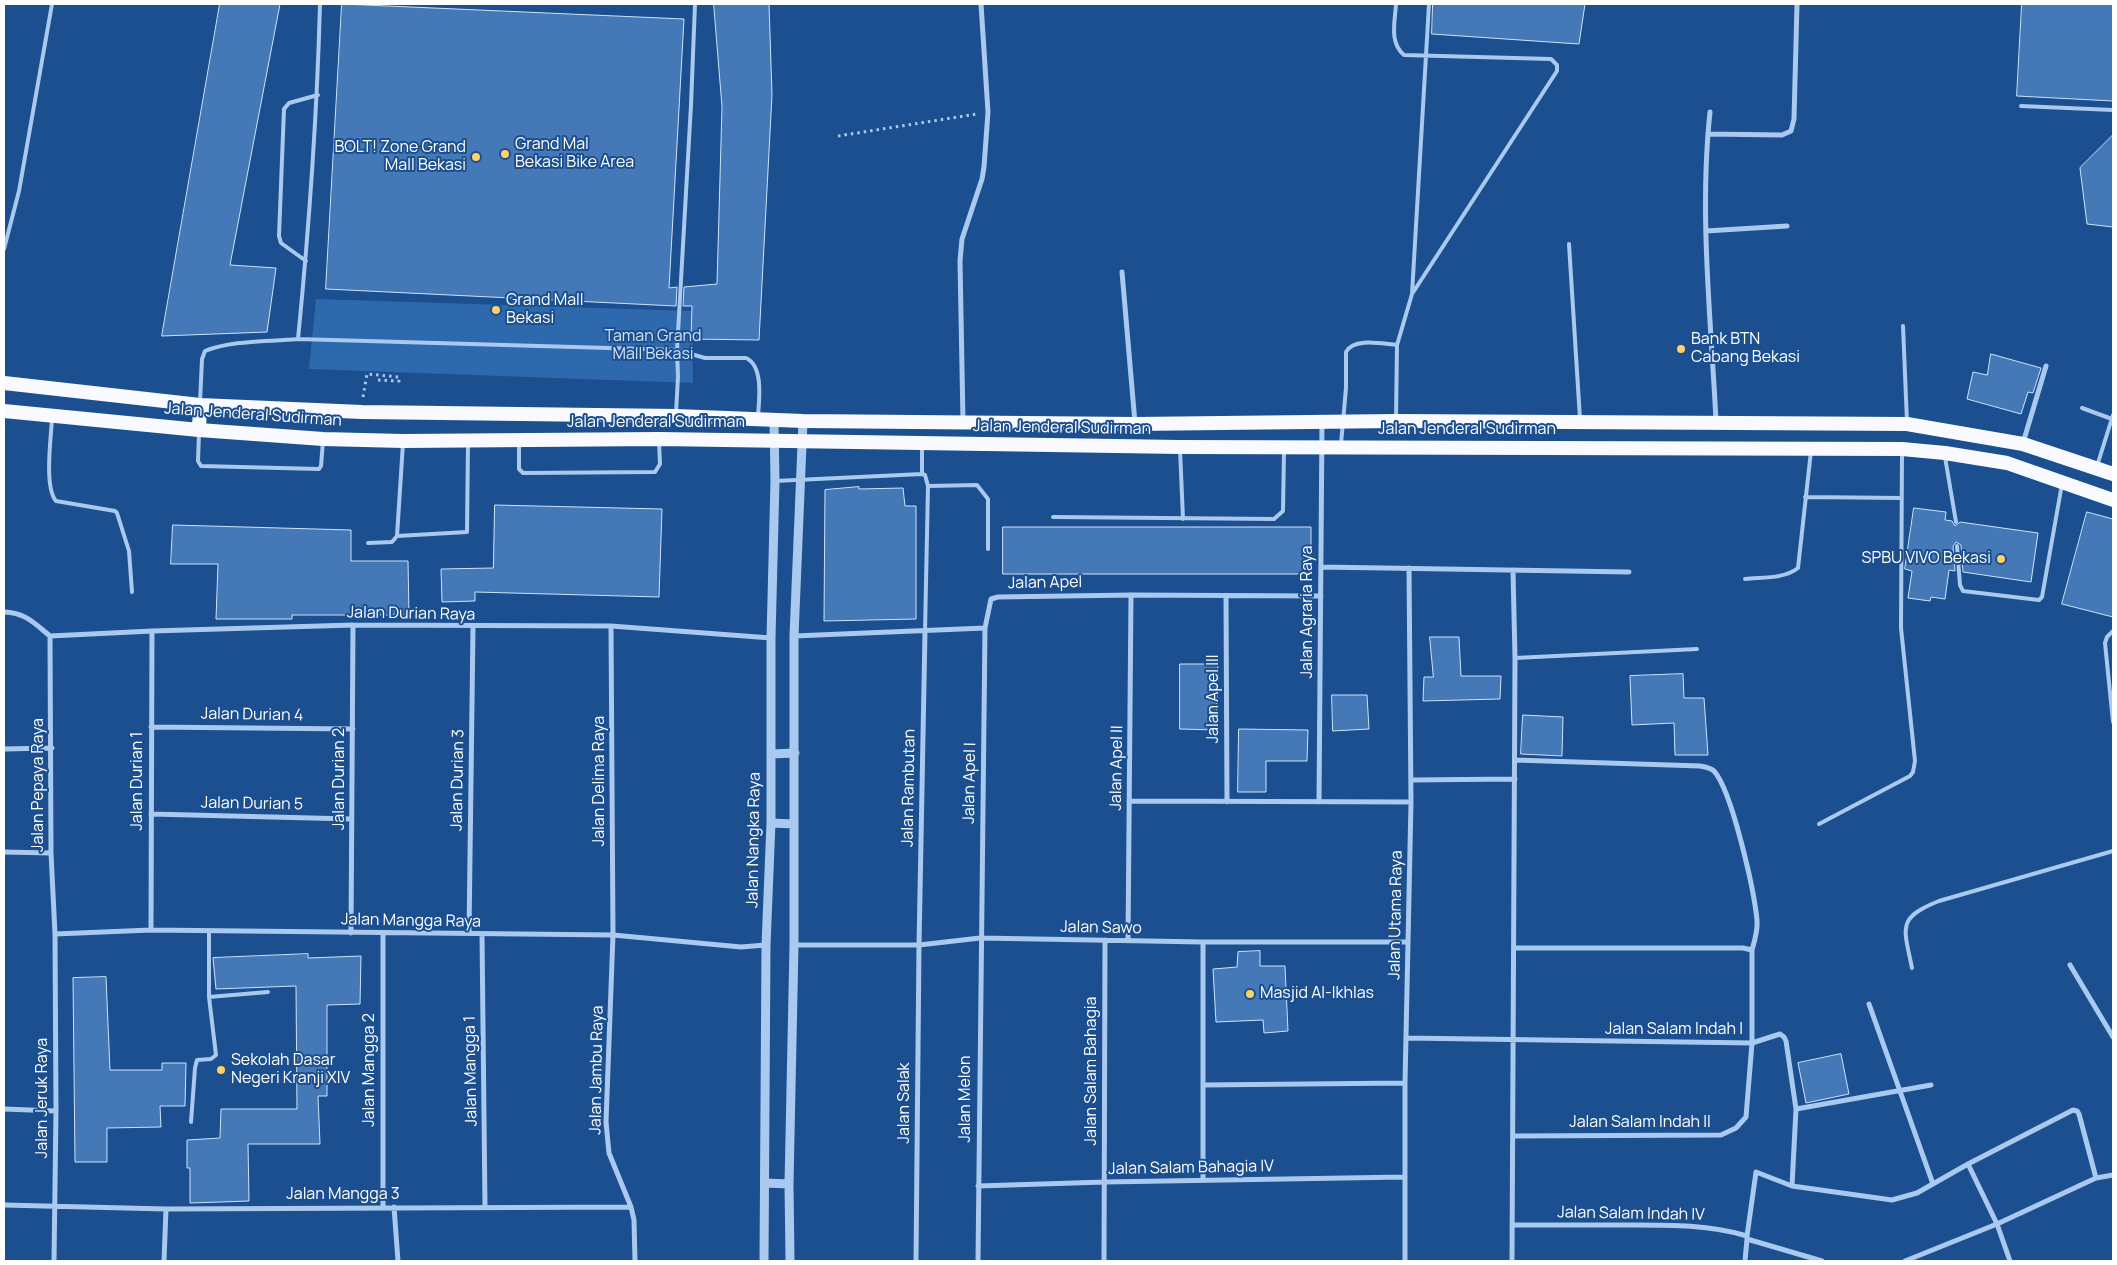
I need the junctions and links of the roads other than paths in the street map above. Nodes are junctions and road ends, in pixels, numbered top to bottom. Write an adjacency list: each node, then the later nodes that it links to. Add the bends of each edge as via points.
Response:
1 (52, 4): 15 (lane)
2 (320, 4): 9 (lane)
3 (695, 4): 26 (lane, via 692,105)
4 (981, 4): 40 (street, via 988,112 982,179 962,239 960,261)
5 (1396, 4): 8 (lane, via 1394,40 1397,49 1404,54)
6 (1429, 4): 8 (lane)
7 (1796, 4): 13 (street, via 1794,119 1791,131 1782,135)
8 (1426, 56): 22 (lane); 22 (lane, via 1551,59 1557,65 1557,71)
9 (318, 95): 20 (lane); 20 (lane, via 290,103 284,109 279,236 281,242)
10 (2021, 106): 11 (lane)
11 (2113, 110)
12 (1710, 112): 13 (street)
13 (1708, 134): 17 (street)
14 (4, 225): 15 (lane)
15 (10, 226): 19 (lane)
16 (1787, 226): 17 (street)
17 (1706, 231): 44 (street)
18 (1569, 244): 42 (lane)
19 (4, 249)
20 (306, 261): 24 (lane)
21 (1122, 272): 43 (street)
22 (1412, 294): 25 (lane)
23 (1903, 326): 45 (lane)
24 (298, 339): 26 (lane); 29 (lane, via 235,344 205,351)
25 (1397, 344): 38 (lane, via 1357,343 1348,348); 39 (lane)
26 (676, 350): 32 (lane); 35 (lane, via 705,358 750,360 760,387)
27 (2046, 366): 55 (street)
28 (4, 383): 29 (highway, Jalan Jenderal Sudirman)
29 (200, 405): 32 (highway, Jalan Jenderal Sudirman, via 362,412); 46 (highway)
30 (2082, 408): 34 (lane)
31 (4, 411): 33 (highway, Jalan Jenderal Sudirman)
32 (676, 416): 35 (highway, Jalan Jenderal Sudirman)
33 (52, 417): 46 (highway, Jalan Jenderal Sudirman); 85 (lane, via 49,485 52,497 56,501 117,513 128,551)
34 (2113, 417): 63 (lane)
35 (758, 419): 36 (highway, Jalan Jenderal Sudirman)
36 (774, 420): 37 (highway, Jalan Jenderal Sudirman); 52 (street, Jalan Nangka Raya)
37 (803, 421): 40 (highway, Jalan Jenderal Sudirman); 53 (street)
38 (1344, 421): 39 (highway, Jalan Jenderal Sudirman); 41 (highway, Jalan Jenderal Sudirman); 58 (lane)
39 (1396, 421): 42 (highway, Jalan Jenderal Sudirman)
40 (963, 422): 43 (highway, Jalan Jenderal Sudirman)
41 (1322, 422): 43 (highway, Jalan Jenderal Sudirman); 57 (street, Jalan Agraria Raya)
42 (1581, 423): 44 (highway, Jalan Jenderal Sudirman)
43 (1135, 424)
44 (1717, 424): 45 (highway, Jalan Jenderal Sudirman)
45 (1907, 424): 55 (highway, Jalan Jenderal Sudirman)
46 (199, 430): 47 (highway, Jalan Jenderal Sudirman); 47 (lane, via 198,461 201,466 319,469)
47 (323, 439): 49 (highway, Jalan Jenderal Sudirman)
48 (659, 439): 51 (highway, Jalan Jenderal Sudirman); 51 (lane, via 660,464 655,472 523,473 519,469); 52 (highway, Jalan Jenderal Sudirman)
49 (403, 441): 50 (highway, Jalan Jenderal Sudirman); 76 (lane)
50 (468, 441): 51 (highway, Jalan Jenderal Sudirman); 76 (lane, via 466,532)
51 (519, 441)
52 (774, 441): 53 (highway, Jalan Jenderal Sudirman); 66 (street, Jalan Nangka Raya)
53 (802, 441): 54 (highway, Jalan Jenderal Sudirman); 67 (street)
54 (922, 443): 59 (highway, Jalan Jenderal Sudirman); 64 (lane)
55 (2023, 444): 63 (highway, Jalan Jenderal Sudirman)
56 (1284, 446): 57 (highway, Jalan Jenderal Sudirman); 59 (highway, Jalan Jenderal Sudirman); 74 (lane, via 1283,511 1280,516 1274,519)
57 (1321, 446): 58 (highway, Jalan Jenderal Sudirman); 80 (street, Jalan Agraria Raya)
58 (1341, 446): 60 (highway, Jalan Jenderal Sudirman)
59 (1180, 447): 74 (lane)
60 (1811, 450): 61 (highway, Jalan Jenderal Sudirman); 70 (lane)
61 (1902, 450): 62 (highway, Jalan Jenderal Sudirman); 71 (lane)
62 (1944, 453): 68 (highway, Jalan Jenderal Sudirman, via 2007,463); 75 (lane)
63 (2096, 468): 65 (highway, Jalan Jenderal Sudirman)
64 (922, 474): 67 (lane); 69 (lane)
65 (2113, 474)
66 (775, 481): 67 (lane); 99 (street, Jalan Nangka Raya)
67 (800, 481): 98 (street)
68 (2063, 482): 72 (highway, Jalan Jenderal Sudirman); 78 (lane, via 2039,600 1963,591)
69 (928, 486): 79 (lane, via 977,484 988,500); 96 (lane)
70 (1805, 497): 71 (lane); 84 (lane, via 1798,568 1779,576)
71 (1902, 498): 120 (lane, via 1901,628 1915,761 1913,772)
72 (2113, 500)
73 (1054, 517): 74 (lane)
74 (1183, 519)
75 (1956, 522)
76 (398, 536): 77 (lane, via 392,542)
77 (368, 542)
78 (1957, 546)
79 (988, 549)
80 (1321, 567): 81 (street); 88 (street, Jalan Agraria Raya)
81 (1409, 568): 82 (street); 111 (street, Jalan Utama Raya)
82 (1513, 570): 83 (street); 101 (street)
83 (1629, 572)
84 (1745, 579)
85 (132, 592)
86 (1131, 595): 87 (street, Jalan Apel); 93 (street, Jalan Apel, via 994,597 989,603); 112 (street, Jalan Apel II)
87 (1226, 596): 88 (street, Jalan Apel); 113 (street, Jalan Apel III)
88 (1321, 596): 114 (street, Jalan Agraria Raya)
89 (4, 612): 97 (street, via 20,613)
90 (353, 625): 92 (street, Jalan Durian Raya); 94 (street, Jalan Durian Raya); 104 (street, Jalan Durian 2)
91 (611, 626): 92 (street, Jalan Durian Raya); 99 (street, Jalan Durian Raya); 131 (street, Jalan Delima Raya)
92 (473, 627): 128 (street, Jalan Durian 3)
93 (984, 628): 96 (street); 132 (street, Jalan Apel I)
94 (152, 630): 97 (street, Jalan Durian Raya); 103 (street, Jalan Durian 1)
95 (2113, 631): 102 (lane, via 2105,643)
96 (925, 632): 98 (street); 139 (street, Jalan Rambutan)
97 (50, 636): 105 (street, Jalan Pepaya Raya)
98 (794, 636): 107 (street)
99 (771, 638): 108 (street, Jalan Nangka Raya)
100 (1697, 649): 101 (lane)
101 (1515, 658): 109 (street)
102 (2113, 722)
103 (151, 727): 104 (street, Jalan Durian 4); 116 (street, Jalan Durian 1)
104 (353, 729): 117 (street, Jalan Durian 2)
105 (52, 748): 106 (street); 123 (street, Jalan Pepaya Raya)
106 (4, 749)
107 (795, 753): 108 (street); 119 (street)
108 (771, 754): 118 (street, Jalan Nangka Raya)
109 (1514, 760): 110 (street); 141 (street, Jalan Salam Indah II, via 1709,767 1725,789 1752,893 1757,921)
110 (1515, 779): 111 (street); 140 (street)
111 (1411, 780): 115 (street, Jalan Utama Raya)
112 (1129, 801): 113 (street); 134 (street, Jalan Apel II)
113 (1227, 802): 114 (street)
114 (1319, 802): 115 (street)
115 (1411, 802): 136 (street, Jalan Utama Raya)
116 (151, 814): 117 (street, Jalan Durian 5); 124 (street, Jalan Durian 1)
117 (352, 819): 126 (street, Jalan Durian 2)
118 (770, 823): 119 (street); 137 (street, Jalan Nangka Raya)
119 (794, 824): 138 (street)
120 (1819, 824)
121 (2113, 851): 143 (lane, via 1948,898 1912,914 1905,932)
122 (4, 852): 123 (street)
123 (51, 853): 129 (street, Jalan Pepaya Raya)
124 (151, 930): 125 (street, Jalan Mangga Raya); 129 (street, Jalan Mangga Raya)
125 (209, 931): 126 (street, Jalan Mangga Raya); 145 (lane)
126 (352, 933): 127 (street, Jalan Mangga Raya)
127 (383, 933): 128 (street, Jalan Mangga Raya); 173 (street, Jalan Mangga 2)
128 (469, 933): 130 (street, Jalan Mangga Raya)
129 (55, 934): 157 (street, Jalan Jeruk Raya)
130 (482, 934): 131 (street, Jalan Mangga Raya); 175 (street, Jalan Mangga 1)
131 (613, 935): 137 (street, Jalan Mangga Raya, via 741,947); 176 (street, Jalan Jambu Raya, via 607,1140 609,1153)
132 (980, 938): 133 (street, Jalan Sawo); 139 (street, Jalan Sawo); 169 (street, Jalan Melon)
133 (1105, 940): 134 (street, Jalan Sawo); 165 (street, Jalan Salam Bahagia)
134 (1128, 941): 135 (street, Jalan Sawo)
135 (1203, 942): 136 (street, Jalan Sawo); 152 (street)
136 (1408, 942): 148 (street, Jalan Utama Raya)
137 (766, 945): 166 (street, Jalan Nangka Raya)
138 (794, 945): 139 (street, Jalan Sawo); 167 (street)
139 (918, 945): 188 (street, Jalan Salak)
140 (1514, 948): 141 (street); 149 (street)
141 (1752, 950): 150 (street, Jalan Salam Indah II)
142 (2070, 965): 147 (street)
143 (1912, 968)
144 (268, 992): 145 (lane)
145 (209, 997): 158 (lane, via 216,1056 197,1060)
146 (1869, 1004): 154 (street)
147 (2113, 1037)
148 (1406, 1038): 149 (street, Jalan Salam Indah I); 151 (street, Jalan Utama Raya)
149 (1514, 1041): 150 (street, Jalan Salam Indah I); 159 (street)
150 (1752, 1043): 156 (street, Jalan Salam Indah I, via 1780,1034 1784,1037); 159 (street, Jalan Salam Indah II, via 1746,1117 1729,1133)
151 (1405, 1083): 152 (street); 162 (street, Jalan Utama Raya)
152 (1203, 1085): 164 (street)
153 (1931, 1085): 154 (street)
154 (1900, 1091): 156 (street); 168 (street)
155 (4, 1109): 157 (street)
156 (1796, 1109): 170 (street, Jalan Salam Indah I)
157 (56, 1111): 172 (street, Jalan Jeruk Raya)
158 (191, 1122)
159 (1513, 1136): 179 (street)
160 (1968, 1164): 163 (street, via 2071,1111 2077,1111); 168 (street); 178 (street)
161 (2113, 1175): 163 (street)
162 (1405, 1177): 164 (street, Jalan Salam Bahagia IV); 191 (street, Jalan Utama Raya)
163 (2096, 1178): 178 (street)
164 (1203, 1180): 165 (street, Jalan Salam Bahagia IV)
165 (1105, 1182): 169 (street, Jalan Salam Bahagia IV); 190 (street, Jalan Salam Bahagia)
166 (766, 1183): 167 (street); 185 (street, Jalan Nangka Raya)
167 (789, 1184): 187 (street)
168 (1933, 1184): 170 (street, via 1917,1193 1892,1200)
169 (978, 1186): 189 (street, Jalan Melon)
170 (1792, 1186): 180 (street, via 1756,1172)
171 (4, 1205): 172 (street, Jalan Mangga 3)
172 (55, 1205): 177 (street, Jalan Mangga 3); 181 (street, Jalan Jeruk Raya)
173 (383, 1207): 174 (street, Jalan Mangga 3); 177 (street, Jalan Mangga 3)
174 (394, 1207): 175 (street, Jalan Mangga 3); 183 (street)
175 (485, 1207): 176 (street, Jalan Mangga 3)
176 (631, 1207): 184 (street, Jalan Jambu Raya)
177 (166, 1209): 182 (street)
178 (1997, 1224): 195 (street); 196 (street)
179 (1512, 1225): 180 (street, Jalan Salam Indah IV, via 1701,1227 1733,1232); 192 (street)
180 (1747, 1238): 193 (street); 194 (street, Jalan Salam Indah IV)
181 (54, 1261)
182 (164, 1261)
183 (398, 1261)
184 (635, 1261)
185 (764, 1261): 186 (street)
186 (770, 1261)
187 (790, 1261)
188 (916, 1261)
189 (978, 1261)
190 (1104, 1261)
191 (1405, 1261)
192 (1512, 1261)
193 (1745, 1261)
194 (1822, 1261)
195 (1905, 1261)
196 (2010, 1261)

